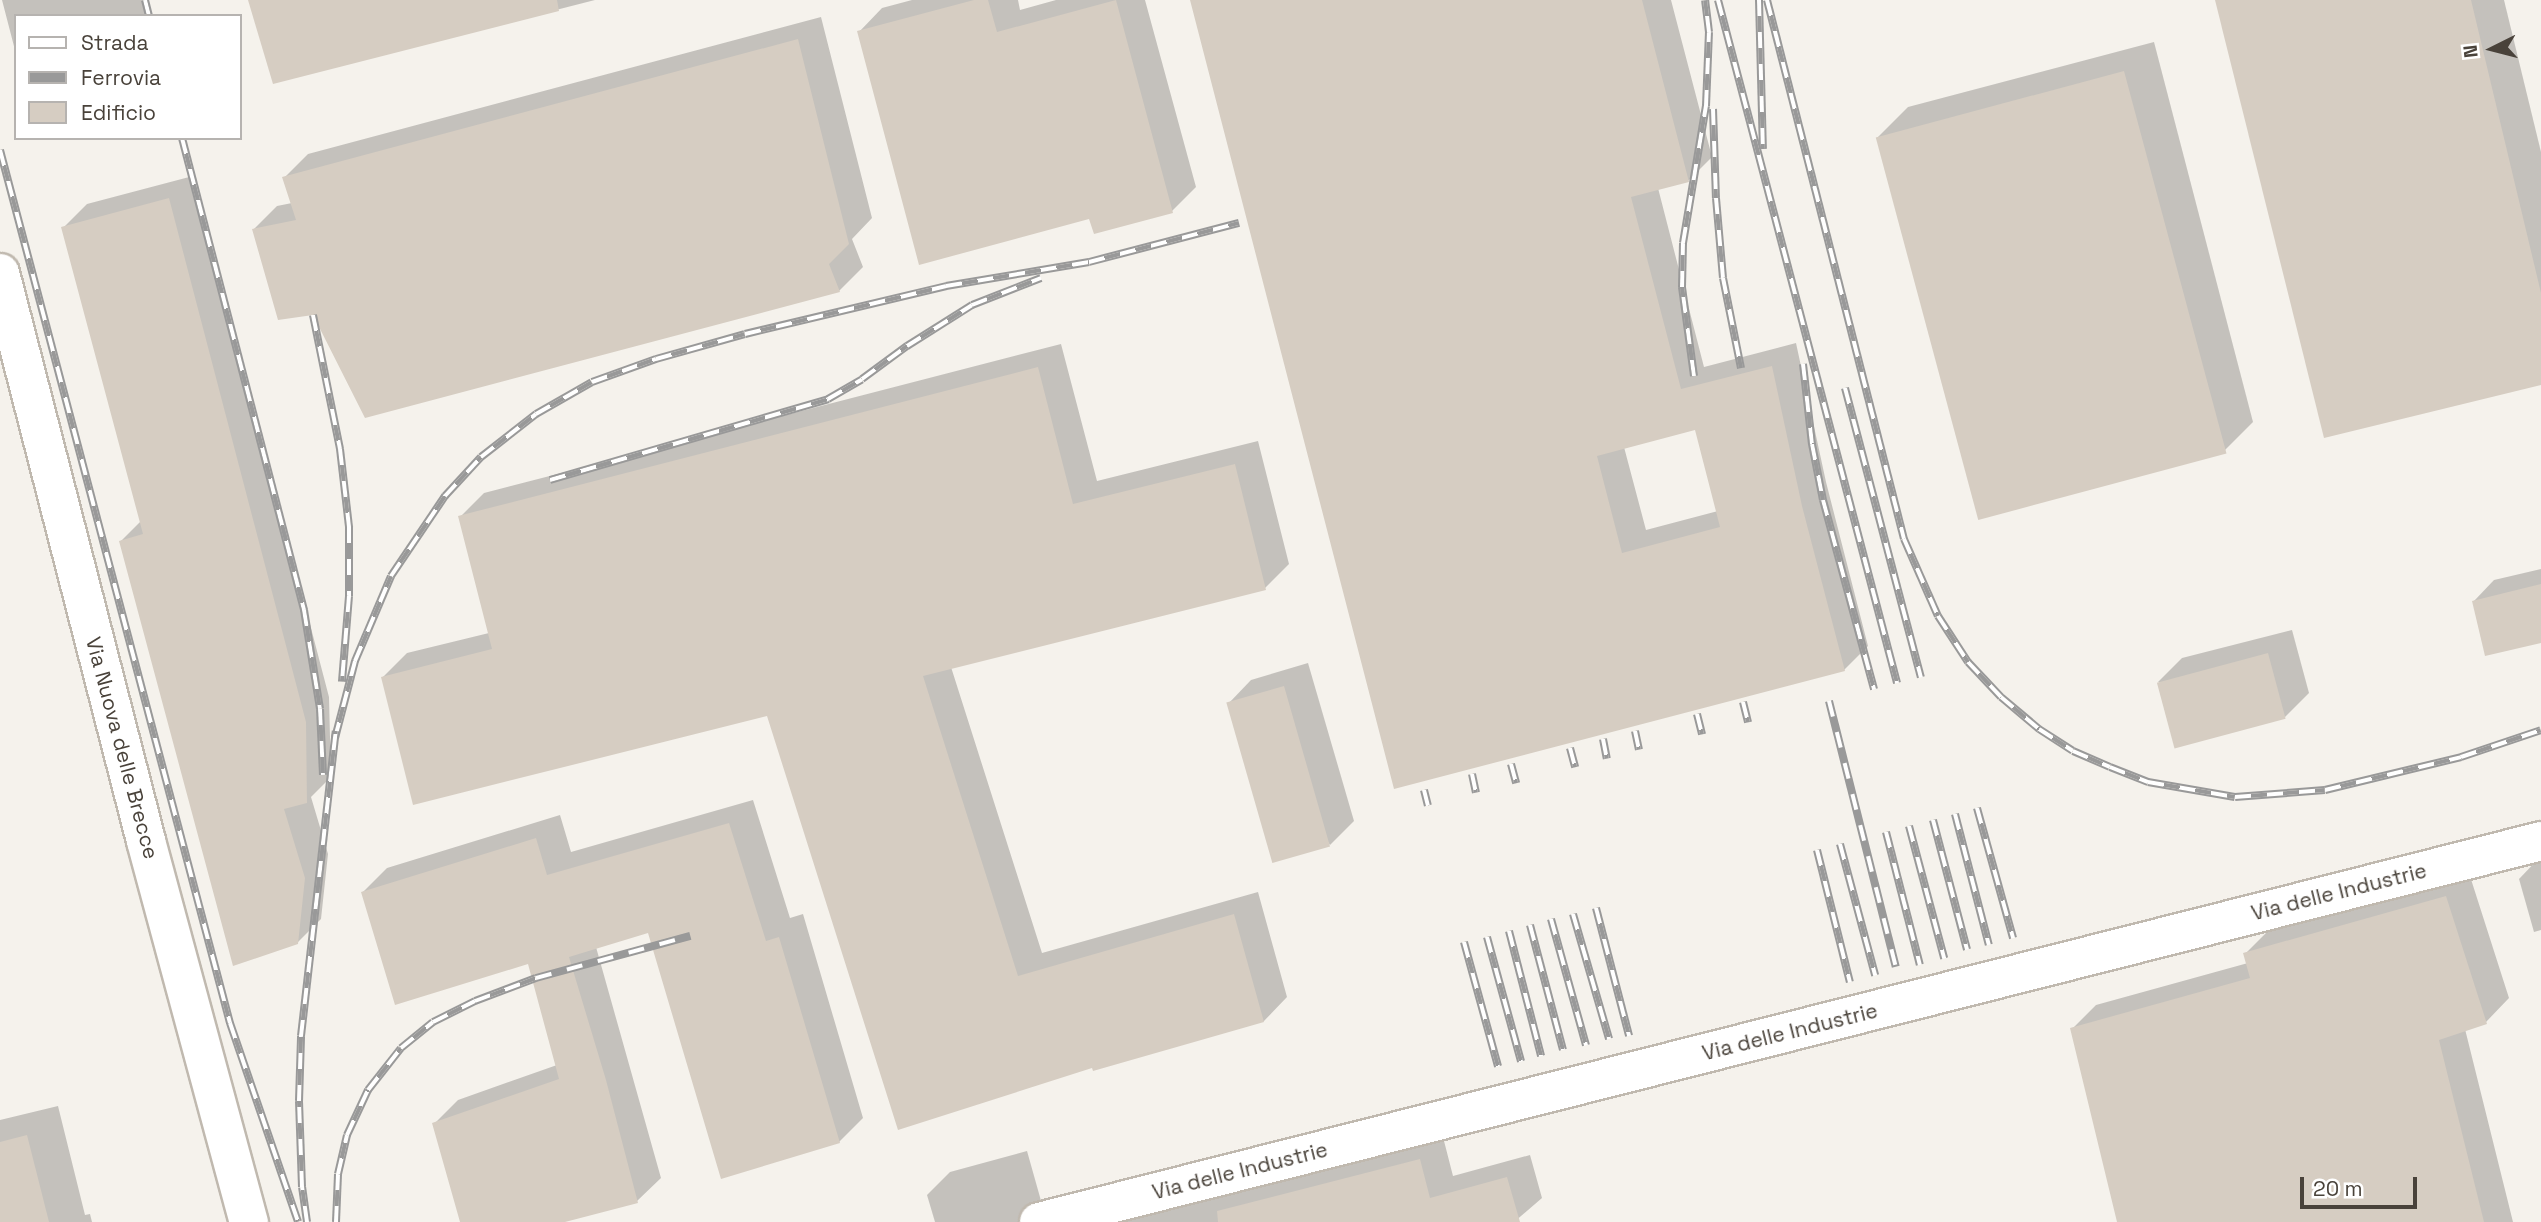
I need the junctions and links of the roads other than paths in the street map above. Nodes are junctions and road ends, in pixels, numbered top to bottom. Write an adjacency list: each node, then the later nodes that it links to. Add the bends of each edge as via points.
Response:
1 (0, 273): 3 (street, Via Nuova delle Brecce)
2 (2541, 841): 4 (street, Via delle Industrie)
3 (249, 1222)
4 (1039, 1222)

